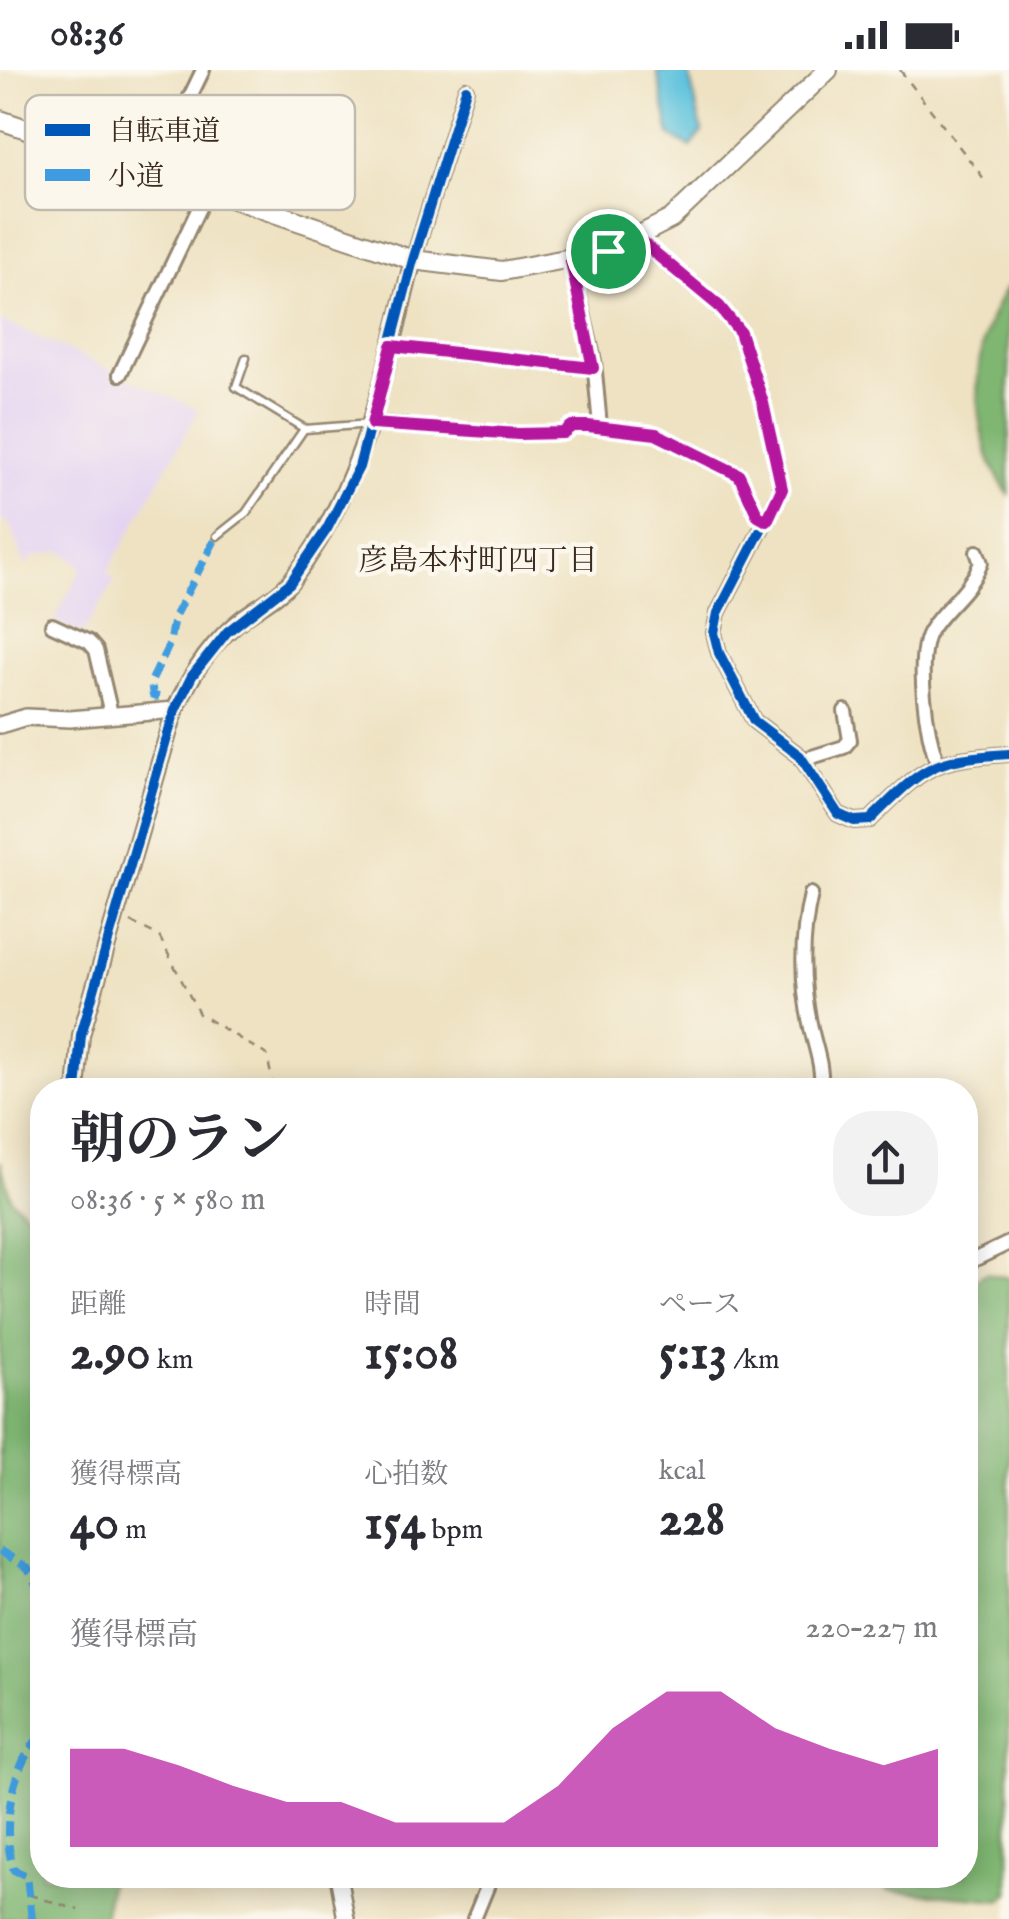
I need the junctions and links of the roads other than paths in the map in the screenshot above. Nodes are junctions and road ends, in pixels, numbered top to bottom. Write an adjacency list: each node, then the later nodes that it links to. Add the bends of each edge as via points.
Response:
1 (203, 70): 4 (street)
2 (828, 70): 9 (main road, via 671,218)
3 (466, 89): 10 (street)
4 (191, 95)
5 (0, 120): 6 (main road)
6 (25, 129)
7 (198, 210): 15 (street)
8 (262, 210): 10 (main road)
9 (637, 238): 11 (main road); 19 (street, via 719,306 740,332 782,489)
10 (413, 260): 11 (main road, via 502,271); 12 (street)
11 (571, 261): 14 (street)
12 (392, 346): 14 (street); 16 (street)
13 (246, 358): 18 (lane, via 236,387)
14 (593, 368): 17 (street)
15 (120, 374)
16 (372, 424): 17 (street, via 518,434); 18 (lane); 23 (street, via 338,510 290,583 227,632)
17 (600, 426): 19 (street, via 656,434 731,471)
18 (305, 429): 20 (lane, via 246,513)
19 (767, 521): 28 (street, via 714,633 734,691 754,722)
20 (216, 536)
21 (978, 552): 29 (street, via 982,563 962,598 925,642 926,700)
22 (52, 626): 25 (street, via 96,650)
23 (174, 710): 25 (street); 31 (street, via 81,1035)
24 (844, 711): 28 (street, via 850,740)
25 (111, 714): 26 (street, via 26,717)
26 (0, 725)
27 (1009, 754): 29 (street)
28 (802, 760): 29 (street, via 838,814 862,822)
29 (938, 763)
30 (811, 894): 32 (street, via 802,942)
31 (77, 1078)
32 (822, 1078)
33 (1009, 1242): 34 (street)
34 (978, 1258)
35 (340, 1888): 37 (street)
36 (487, 1888): 38 (street)
37 (346, 1919)
38 (474, 1919)

